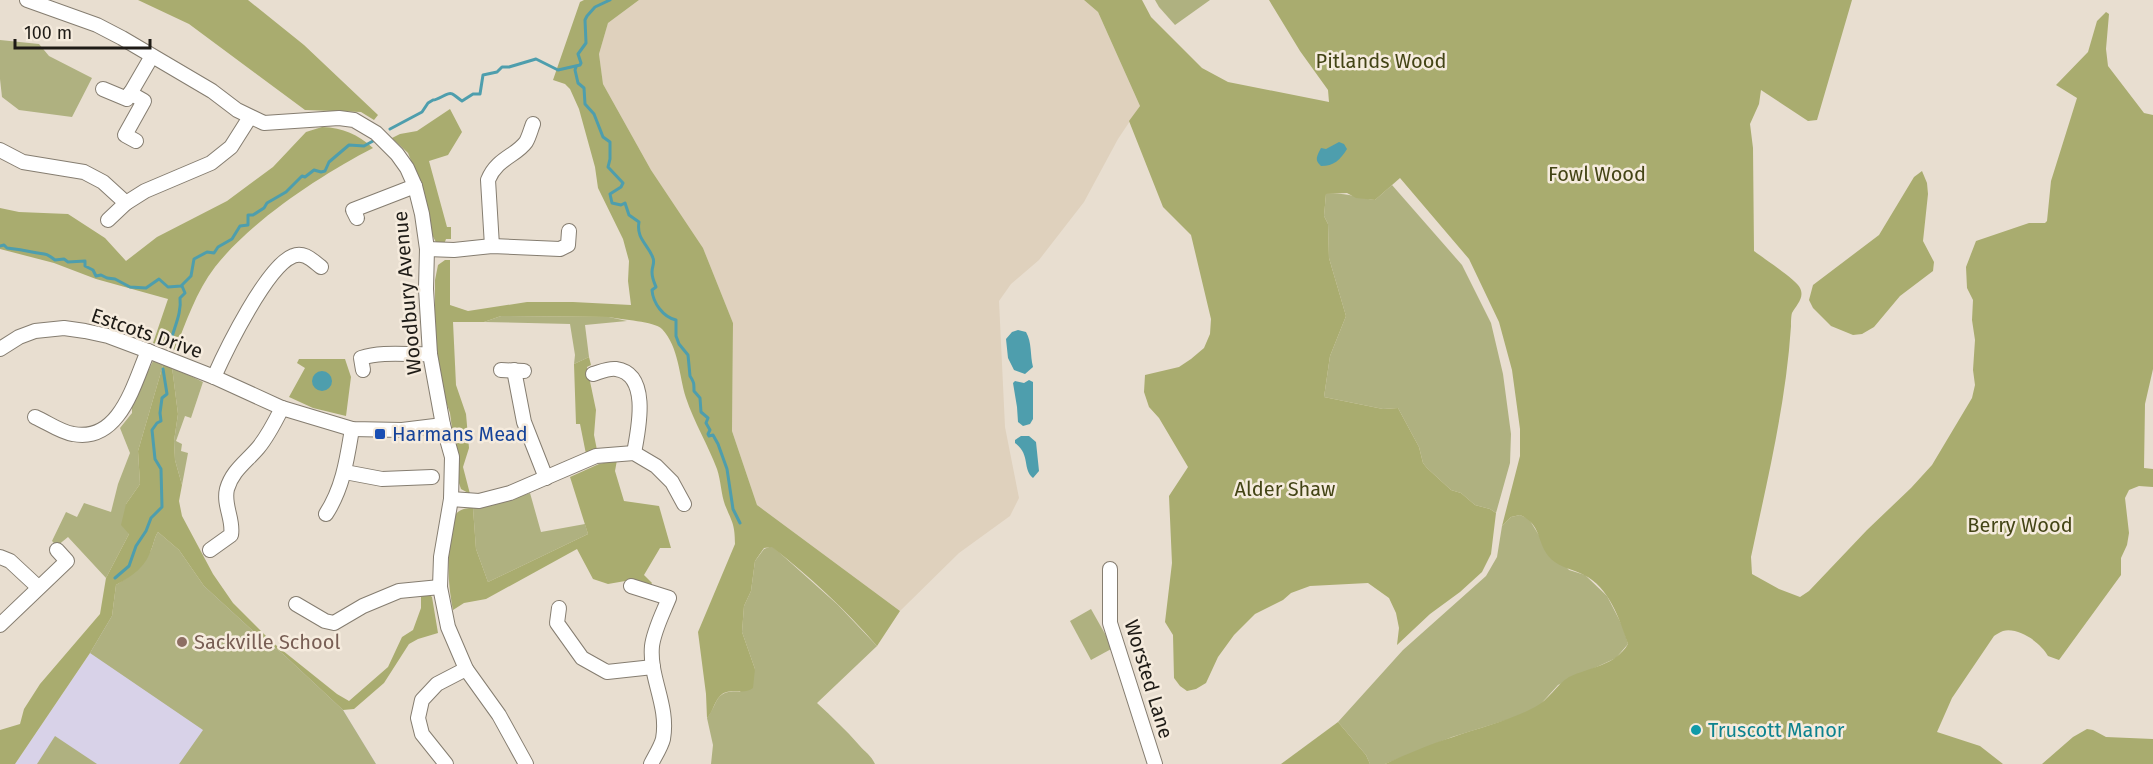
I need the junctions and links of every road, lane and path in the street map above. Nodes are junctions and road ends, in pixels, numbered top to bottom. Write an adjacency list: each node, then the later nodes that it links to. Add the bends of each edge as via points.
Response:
1 (27, 0): 2 (street, Woodbury Avenue)
2 (50, 4): 3 (street, Woodbury Avenue)
3 (152, 56): 5 (street); 6 (street, Woodbury Avenue)
4 (103, 89): 5 (street, via 127,99)
5 (130, 93): 8 (street, via 144,101 125,135)
6 (250, 117): 10 (street, Woodbury Avenue, via 264,123 354,120 388,144 407,168); 11 (street, via 231,147 211,163)
7 (533, 124): 15 (street, via 525,143 490,174)
8 (136, 141)
9 (0, 150): 11 (street, via 23,162 84,172 103,182)
10 (415, 186): 12 (street, via 353,210); 16 (street, Woodbury Avenue)
11 (126, 203): 13 (street)
12 (357, 218)
13 (108, 220)
14 (569, 231): 15 (street, via 568,245 560,249)
15 (492, 246): 16 (street)
16 (427, 249): 20 (street, Woodbury Avenue)
17 (321, 267): 24 (street, via 306,255 294,255 278,266 242,320)
18 (1, 347): 19 (street, Estcots Drive, via 35,331 64,328 108,336)
19 (148, 351): 24 (street, Estcots Drive); 26 (street, via 119,414 105,428 86,435 71,434)
20 (430, 354): 21 (street, via 365,356 361,358); 27 (street, Woodbury Avenue)
21 (363, 370)
22 (513, 370): 32 (street, via 524,422)
23 (593, 374): 29 (street, via 618,369 632,379 640,399 641,417)
24 (214, 377): 25 (street, Estcots Drive)
25 (282, 408): 28 (street, Estcots Drive); 37 (street, via 269,434 231,479 226,491 231,535)
26 (35, 417)
27 (443, 425): 28 (street, Estcots Drive, via 402,430); 33 (street, Woodbury Avenue, via 452,457)
28 (352, 429): 30 (street)
29 (634, 453): 32 (street, via 596,456); 34 (street, via 656,466 672,482)
30 (345, 472): 31 (street, via 382,479); 35 (street)
31 (432, 477)
32 (546, 478): 33 (street, via 479,501)
33 (452, 499): 42 (street, Woodbury Avenue, via 441,557)
34 (684, 504)
35 (326, 514)
36 (57, 550): 41 (street, via 67,561)
37 (210, 550)
38 (0, 557): 41 (street, via 10,561)
39 (1110, 569): 51 (street, Worsted Lane, via 1110,623)
40 (631, 586): 46 (street, via 669,598 652,646)
41 (38, 587): 45 (street)
42 (440, 587): 43 (street, via 399,591 334,623); 47 (street, Woodbury Avenue, via 448,627)
43 (296, 604)
44 (559, 608): 46 (street, via 557,623 582,658 607,672)
45 (0, 626)
46 (653, 667): 50 (street, via 664,708 663,740)
47 (466, 669): 48 (street, via 437,684 422,700 418,718 422,734); 49 (street, Woodbury Avenue, via 499,715)
48 (446, 764)
49 (526, 764)
50 (651, 764)
51 (1155, 764)

